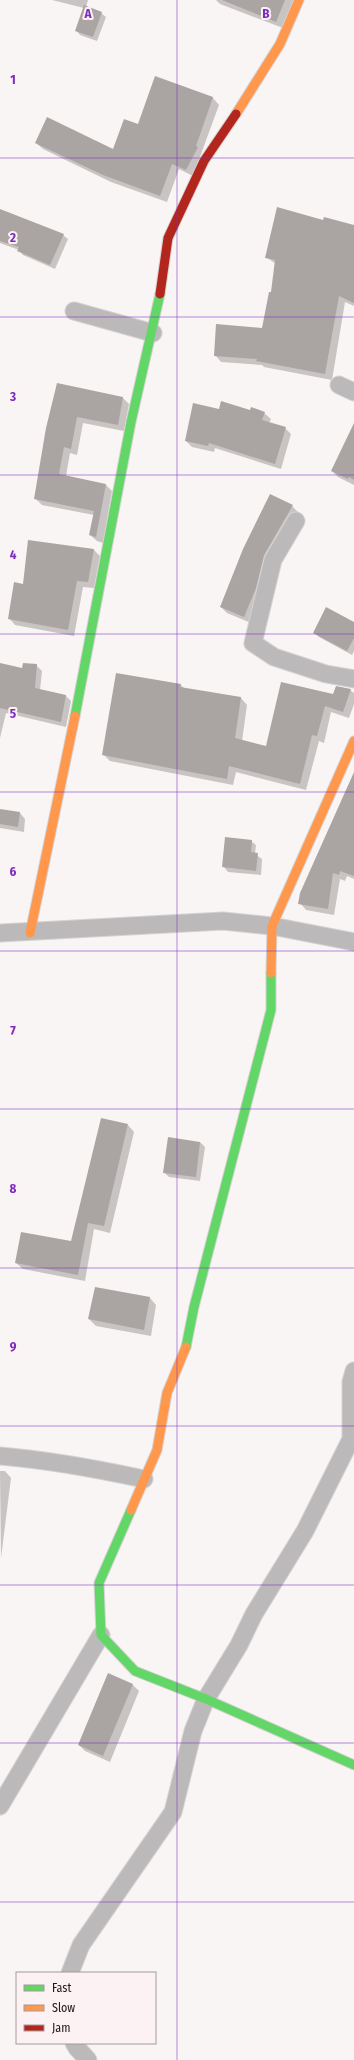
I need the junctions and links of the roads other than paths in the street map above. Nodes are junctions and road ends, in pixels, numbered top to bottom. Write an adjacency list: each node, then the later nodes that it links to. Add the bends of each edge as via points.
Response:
1 (299, 0): 3 (street, via 280,44 204,161 168,238 159,304)
2 (74, 312): 3 (street)
3 (152, 333): 9 (street, via 131,422 72,734)
4 (296, 521): 5 (street, via 273,560 253,643 274,657 326,674)
5 (354, 679)
6 (354, 741): 7 (street)
7 (272, 926): 9 (street, via 223,921); 10 (street); 13 (street, via 271,1010 196,1299 186,1347 167,1393 157,1450)
8 (0, 933): 9 (street)
9 (30, 933)
10 (354, 942)
11 (354, 1371): 15 (street, via 351,1382 351,1439 305,1531)
12 (0, 1456): 13 (street, via 85,1467)
13 (144, 1479): 14 (street, via 99,1583)
14 (101, 1635): 15 (street, via 135,1671); 17 (street)
15 (206, 1699): 16 (street); 18 (street, via 194,1731 173,1812 81,1945)
16 (354, 1765)
17 (0, 1806)
18 (70, 1972)

